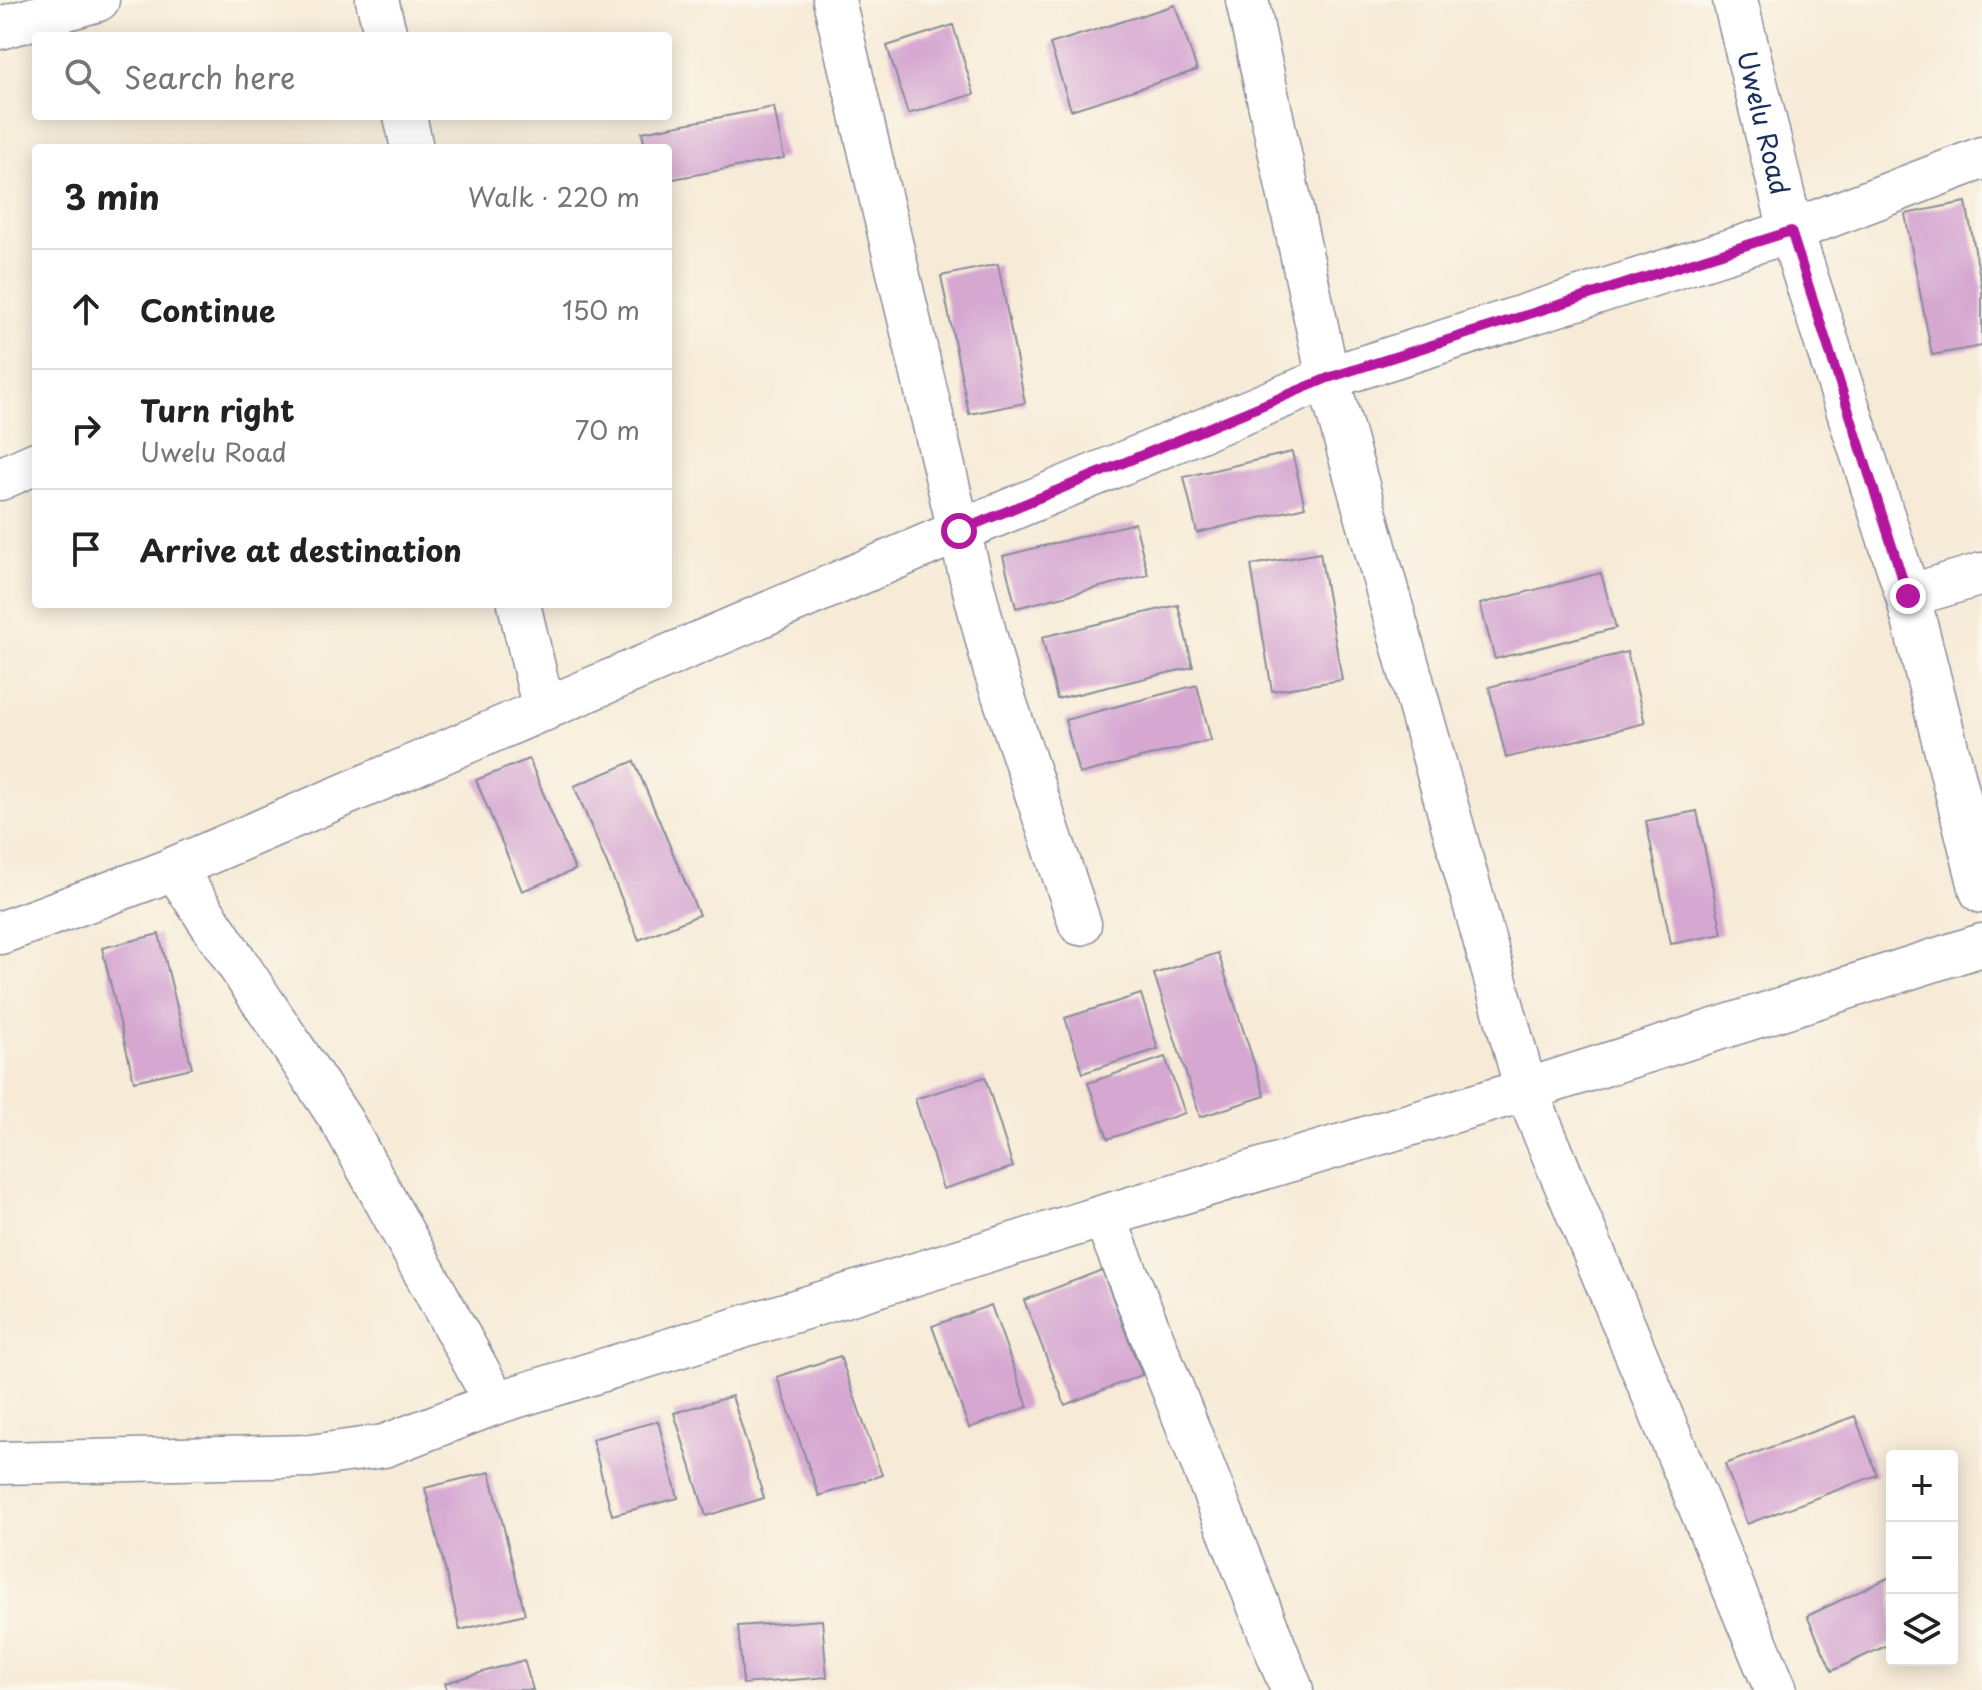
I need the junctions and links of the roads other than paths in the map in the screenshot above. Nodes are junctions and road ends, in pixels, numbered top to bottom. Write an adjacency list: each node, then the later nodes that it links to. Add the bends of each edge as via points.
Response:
1 (98, 0): 6 (street)
2 (377, 0): 7 (street)
3 (834, 0): 15 (street)
4 (1247, 0): 12 (street)
5 (1735, 0): 11 (street, Uwelu Road)
6 (0, 28)
7 (385, 32)
8 (406, 120): 9 (street)
9 (411, 144)
10 (1982, 158): 11 (street)
11 (1791, 231): 12 (street); 17 (street, Uwelu Road)
12 (1328, 378): 15 (street); 25 (street)
13 (32, 465): 14 (street)
14 (0, 479)
15 (959, 531): 19 (street); 22 (street, via 994,668)
16 (1982, 574): 17 (street)
17 (1908, 596): 21 (street, Uwelu Road)
18 (520, 608): 19 (street)
19 (544, 710): 20 (street)
20 (174, 868): 23 (street); 27 (street, via 343,1123)
21 (1982, 891)
22 (1080, 924)
23 (0, 933)
24 (1982, 945): 25 (street)
25 (1526, 1090): 26 (street); 30 (street)
26 (1104, 1216): 27 (street); 29 (street)
27 (496, 1403): 28 (street, via 384,1446 311,1456)
28 (0, 1463)
29 (1292, 1690)
30 (1776, 1690)

